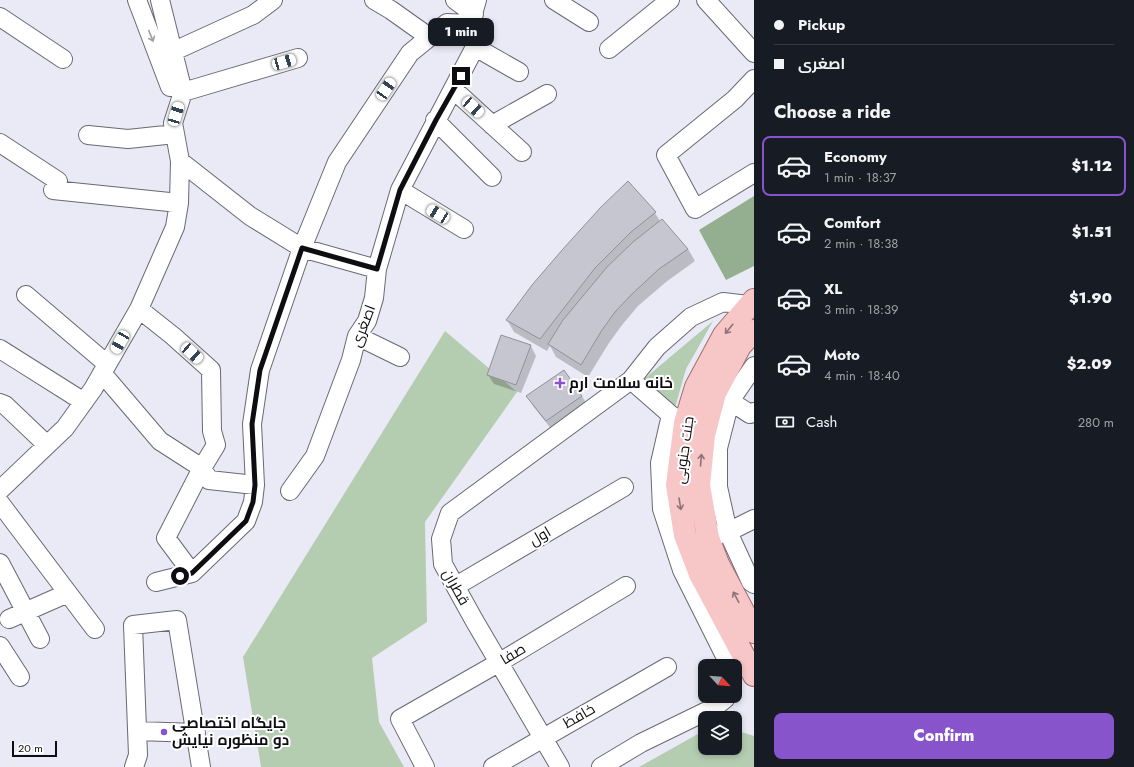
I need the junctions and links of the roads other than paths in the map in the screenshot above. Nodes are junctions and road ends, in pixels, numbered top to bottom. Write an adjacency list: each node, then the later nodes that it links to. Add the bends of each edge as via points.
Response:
1 (137, 0): 23 (street, one-way to 23, via 173,95)
2 (160, 0): 15 (street)
3 (273, 0): 15 (street, via 253,15)
4 (374, 0): 12 (street)
5 (455, 0): 9 (street)
6 (554, 0): 11 (street)
7 (670, 0): 14 (street)
8 (706, 0): 16 (street)
9 (474, 13): 12 (street, via 447,23); 13 (street)
10 (0, 17): 18 (street)
11 (589, 22)
12 (429, 37): 36 (street, via 410,53 337,162)
13 (475, 48): 19 (street); 21 (street, اصغری)
14 (609, 49)
15 (172, 52): 23 (street)
16 (754, 53)
17 (298, 58): 23 (street)
18 (63, 59)
19 (519, 72)
20 (754, 79): 31 (street, via 736,99 666,155 695,209)
21 (454, 90): 24 (street, اصغری); 25 (street)
22 (547, 94): 25 (street)
23 (181, 98): 26 (street, via 173,123)
24 (436, 120): 32 (street); 33 (street, اصغری)
25 (492, 125): 29 (street)
26 (175, 134): 27 (street, via 128,139); 30 (street)
27 (88, 135)
28 (0, 143): 34 (street, via 56,185)
29 (522, 152)
30 (180, 160): 34 (street); 36 (street, via 250,216)
31 (754, 173)
32 (492, 176)
33 (400, 190): 35 (street); 37 (street, اصغری)
34 (179, 203): 40 (street, via 175,227)
35 (464, 229)
36 (302, 248): 37 (street); 55 (street, via 260,370 252,424)
37 (377, 269): 42 (street, اصغری, via 374,298 367,321)
38 (26, 295): 46 (street)
39 (751, 302): 47 (street, قطران, via 723,302 692,317 657,347); 52 (main road, جنت جنوبی, one-way to 52, via 724,335)
40 (139, 309): 46 (street); 54 (street, via 211,370 212,431 216,445)
41 (754, 331): 48 (main road, جنت جنوبی, via 740,346)
42 (357, 336): 44 (street); 58 (street, اصغری, via 351,360 315,456)
43 (0, 349): 49 (street)
44 (400, 357)
45 (754, 366): 48 (street)
46 (105, 368): 49 (street); 54 (street, via 160,441)
47 (631, 380): 52 (street); 66 (street, قطران, via 450,513 441,539 443,564)
48 (723, 397): 51 (street, via 750,414); 61 (main road, جنت جنوبی, via 704,435 699,485)
49 (84, 402): 53 (street, via 65,428)
50 (0, 403): 53 (street)
51 (754, 412)
52 (678, 419): 72 (main road, جنت جنوبی, one-way to 72, via 677,485 685,535 700,574); 76 (street, via 660,463 662,509 682,570)
53 (47, 445): 57 (street)
54 (202, 468): 55 (street, via 209,480); 63 (street, via 166,538)
55 (255, 485): 63 (street, via 253,502 246,521)
56 (624, 487): 66 (street, اول)
57 (0, 490)
58 (290, 491)
59 (0, 503): 68 (street)
60 (754, 519): 61 (street)
61 (718, 535): 65 (street); 72 (main road, جنت جنوبی, one-way to 61, via 718,564)
62 (0, 562): 69 (street)
63 (192, 573): 64 (street)
64 (156, 582)
65 (754, 584)
66 (456, 586): 75 (street, قطران)
67 (626, 586): 75 (street, صفا)
68 (68, 593): 69 (street); 71 (street)
69 (26, 611): 70 (street); 73 (street)
70 (9, 619)
71 (95, 629)
72 (748, 631): 76 (main road, جنت جنوبی)
73 (40, 639)
74 (0, 646): 78 (street)
75 (500, 662): 82 (street, قطران); 85 (street, صفا, via 400,719)
76 (746, 666)
77 (666, 667): 82 (street, خافظ)
78 (20, 677)
79 (719, 703): 88 (street)
80 (137, 731): 81 (street); 81 (street, via 133,625 177,620); 83 (street, via 138,755)
81 (196, 733): 84 (street)
82 (543, 737): 86 (street, خافظ); 87 (street, قطران)
83 (134, 767)
84 (201, 767)
85 (425, 767)
86 (493, 767)
87 (560, 767)
88 (601, 767)

